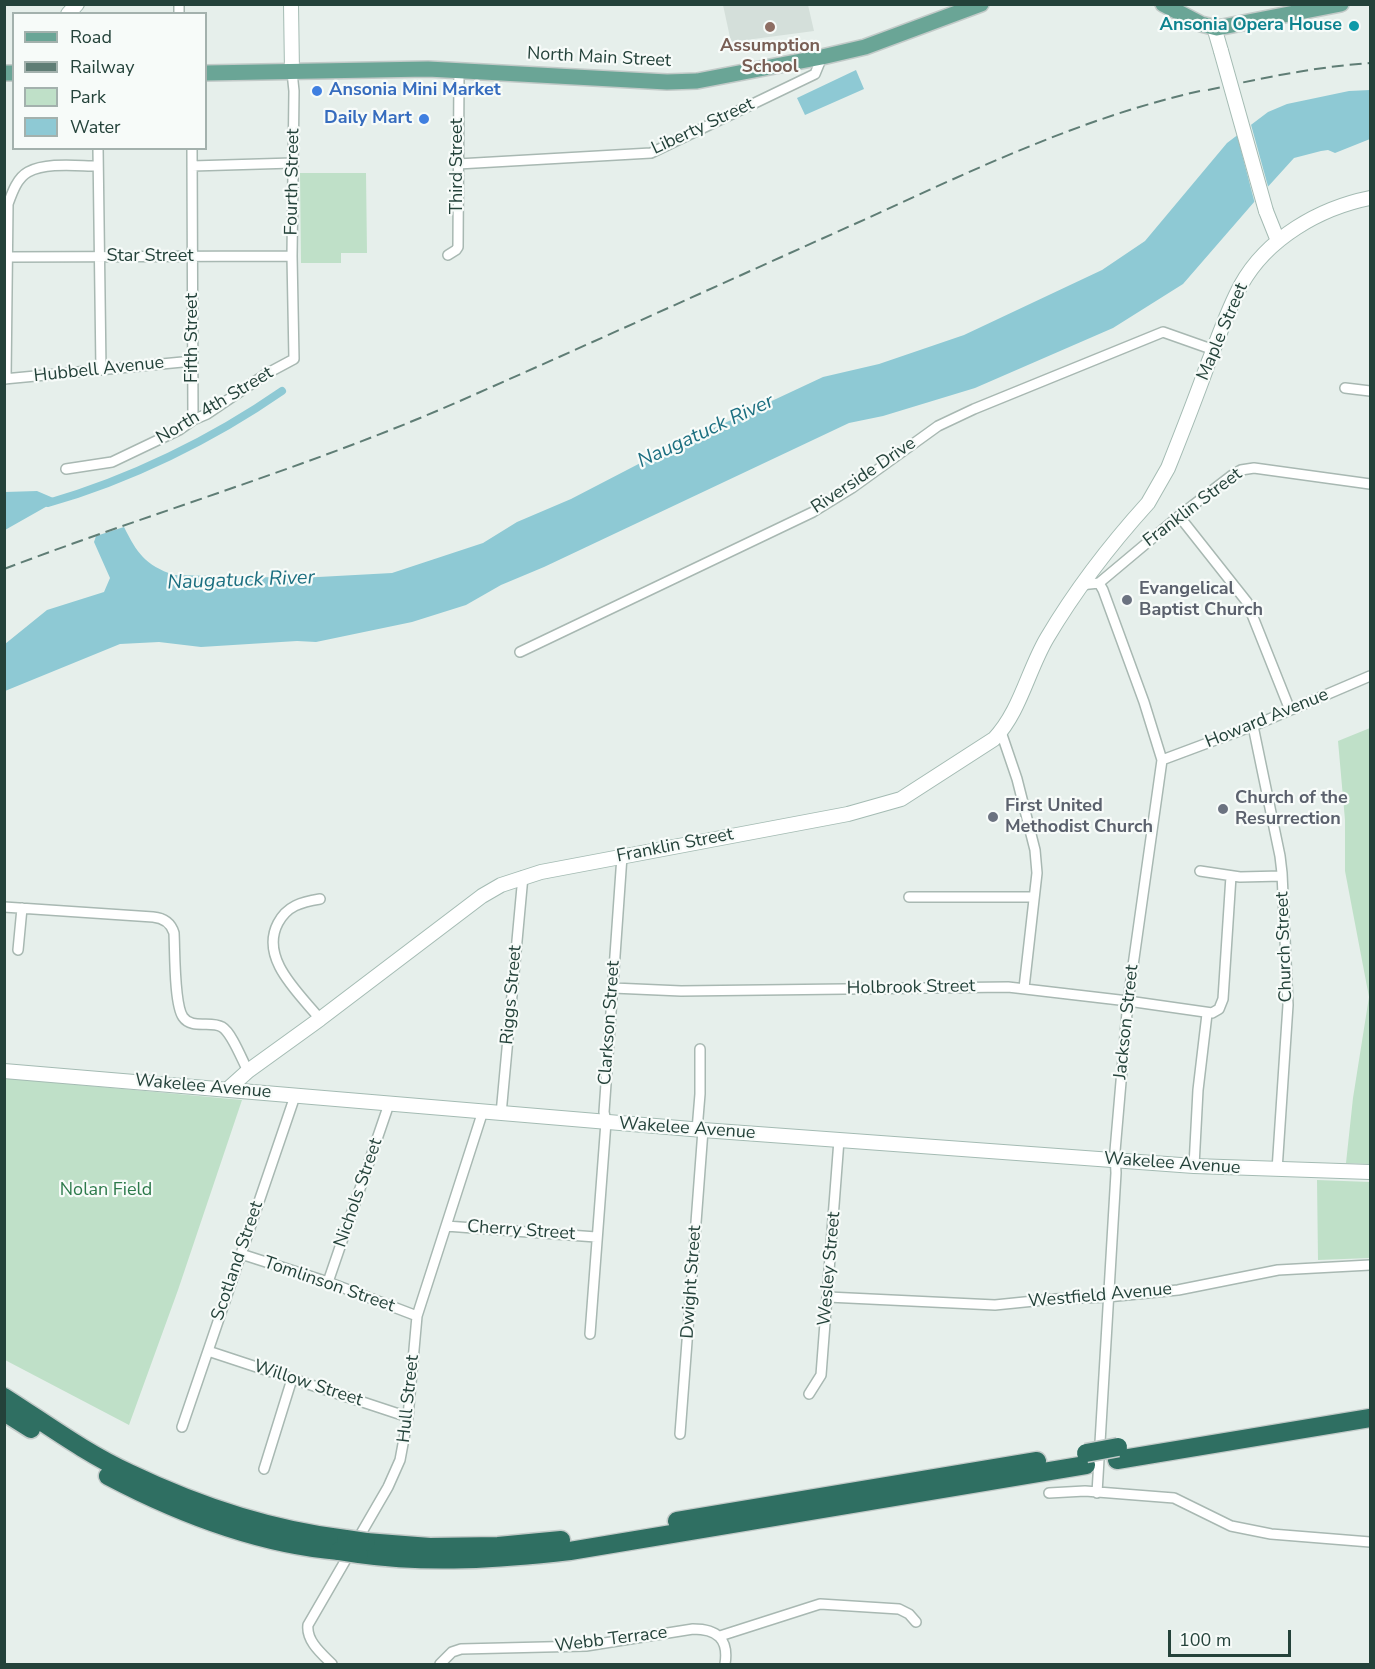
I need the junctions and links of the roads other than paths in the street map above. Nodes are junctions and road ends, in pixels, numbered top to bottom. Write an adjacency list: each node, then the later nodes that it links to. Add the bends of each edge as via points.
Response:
1 (291, 4): 8 (main road, Fourth Street)
2 (981, 4): 6 (main road, North Main Street, via 865,46)
3 (1163, 4): 5 (main road)
4 (1341, 4): 5 (main road)
5 (1214, 27): 18 (main road, bridge)
6 (822, 57): 7 (main road, North Main Street, via 697,81); 13 (street, Liberty Street, via 815,74 651,153)
7 (459, 71): 8 (main road, North Main Street); 13 (street, Third Street)
8 (292, 72): 9 (main road, North Main Street); 12 (street, Fourth Street)
9 (207, 73)
10 (98, 150): 14 (street)
11 (192, 150): 15 (street, Fifth Street)
12 (293, 163): 15 (street); 20 (street, Fourth Street)
13 (458, 164): 19 (street, Third Street, via 458,247)
14 (98, 166): 17 (street, via 55,165 27,173 10,196); 21 (street)
15 (192, 166): 22 (street, Fifth Street)
16 (1371, 198): 18 (main road, via 1331,210)
17 (6, 230): 23 (street)
18 (1278, 241): 25 (main road, Maple Street, via 1241,285)
19 (448, 255)
20 (292, 256): 22 (street, Star Street); 26 (street, Fourth Street)
21 (100, 257): 22 (street, Star Street); 23 (street, Star Street); 28 (street)
22 (194, 257): 27 (street, Fifth Street)
23 (8, 258): 24 (street)
24 (6, 289): 29 (street)
25 (1214, 350): 37 (main road, Maple Street, via 1158,488); 38 (street, Riverside Drive, via 1163,332 974,409 938,426 813,512)
26 (294, 359): 32 (street, North 4th Street)
27 (193, 361): 28 (street, Hubbell Avenue); 32 (street, Fifth Street)
28 (101, 370): 29 (street, Hubbell Avenue)
29 (5, 379)
30 (1345, 388): 31 (street)
31 (1371, 392)
32 (193, 420): 33 (street, North 4th Street, via 112,462)
33 (66, 469)
34 (1371, 484): 35 (street, Franklin Street, via 1245,468)
35 (1179, 516): 36 (street, Franklin Street); 40 (street, via 1247,602)
36 (1099, 583): 37 (street); 43 (street, Jackson Street)
37 (1080, 585): 42 (main road, Franklin Street, via 1046,639)
38 (520, 652)
39 (1371, 676): 40 (street, Howard Avenue)
40 (1290, 710): 41 (street, Howard Avenue)
41 (1253, 726): 43 (street, Howard Avenue); 48 (street, Church Street)
42 (1001, 732): 44 (main road, Franklin Street, via 901,799 848,814); 50 (street, via 1034,841)
43 (1162, 760): 57 (street, Jackson Street)
44 (622, 856): 46 (main road, Franklin Street); 55 (street, Clarkson Street)
45 (1200, 871): 47 (street)
46 (523, 876): 59 (main road, Franklin Street, via 482,896); 67 (street, Riggs Street)
47 (1231, 876): 48 (street); 58 (street, via 1223,999 1219,1009)
48 (1282, 876): 73 (street, Church Street, via 1288,1005)
49 (909, 897): 50 (street)
50 (1034, 897): 56 (street)
51 (320, 899): 59 (street, via 301,902 285,913 273,944 282,972)
52 (4, 907): 53 (street)
53 (22, 908): 54 (street); 62 (street, via 153,916 170,924 182,1016 190,1023 223,1028)
54 (18, 950)
55 (613, 988): 56 (street, Holbrook Street); 68 (street, Clarkson Street)
56 (1024, 988): 57 (street, Holbrook Street)
57 (1128, 1001): 58 (street, Holbrook Street); 71 (street, Jackson Street)
58 (1207, 1014): 72 (street)
59 (320, 1019): 62 (main road, Franklin Street)
60 (700, 1049): 69 (street, Dwight Street)
61 (4, 1071): 63 (main road, Wakelee Avenue)
62 (248, 1071): 63 (main road, Franklin Street)
63 (228, 1089): 64 (main road, Wakelee Avenue)
64 (295, 1096): 65 (main road, Wakelee Avenue); 77 (street, Scotland Street)
65 (389, 1104): 66 (main road, Wakelee Avenue); 79 (street, Nichols Street)
66 (483, 1111): 67 (main road, Wakelee Avenue); 75 (street, Hull Street)
67 (501, 1114): 68 (main road, Wakelee Avenue)
68 (606, 1122): 69 (main road, Wakelee Avenue); 76 (street, Clarkson Street)
69 (700, 1130): 70 (main road, Wakelee Avenue); 93 (street, Dwight Street)
70 (839, 1140): 71 (main road, Wakelee Avenue); 80 (street, Wesley Street)
71 (1115, 1161): 72 (main road, Wakelee Avenue); 81 (street, Jackson Street)
72 (1194, 1166): 73 (main road, Wakelee Avenue)
73 (1277, 1170): 74 (main road, Wakelee Avenue)
74 (1371, 1172)
75 (446, 1226): 76 (street, Cherry Street); 82 (street, Hull Street)
76 (596, 1237): 83 (street, Clarkson Street)
77 (241, 1254): 79 (street, Tomlinson Street); 84 (street, Scotland Street)
78 (1371, 1265): 81 (street, Westfield Avenue, via 1278,1270 1178,1290)
79 (328, 1282): 82 (street, Tomlinson Street)
80 (828, 1297): 81 (street, Westfield Avenue, via 976,1305); 86 (street, Wesley Street, via 821,1375)
81 (1107, 1297): 97 (street, Jackson Street)
82 (417, 1316): 90 (street, Hull Street)
83 (590, 1334)
84 (208, 1351): 85 (street, Willow Street); 92 (street, Scotland Street)
85 (292, 1379): 90 (street, Willow Street); 95 (street)
86 (809, 1394)
87 (4, 1397): 99 (highway, via 128,1473 207,1507)
88 (1371, 1406): 94 (highway)
89 (4, 1412): 99 (highway, via 99,1471 186,1512 266,1538 309,1547)
90 (408, 1417): 102 (street, Hull Street, via 400,1460 388,1487 308,1625 310,1639)
91 (1371, 1418): 94 (highway)
92 (182, 1428)
93 (680, 1434)
94 (1117, 1454): 99 (highway, bridge, via 514,1558 387,1558)
95 (264, 1469)
96 (1049, 1493): 97 (street)
97 (1097, 1493): 98 (street, via 1174,1498 1231,1526 1272,1534)
98 (1371, 1542)
99 (343, 1545)
100 (916, 1622): 101 (street, via 899,1609 819,1604)
101 (720, 1636): 103 (street, Webb Terrace, via 693,1629 586,1646 461,1649 452,1652); 104 (street, via 725,1647)
102 (332, 1665)
103 (440, 1665)
104 (725, 1665)

